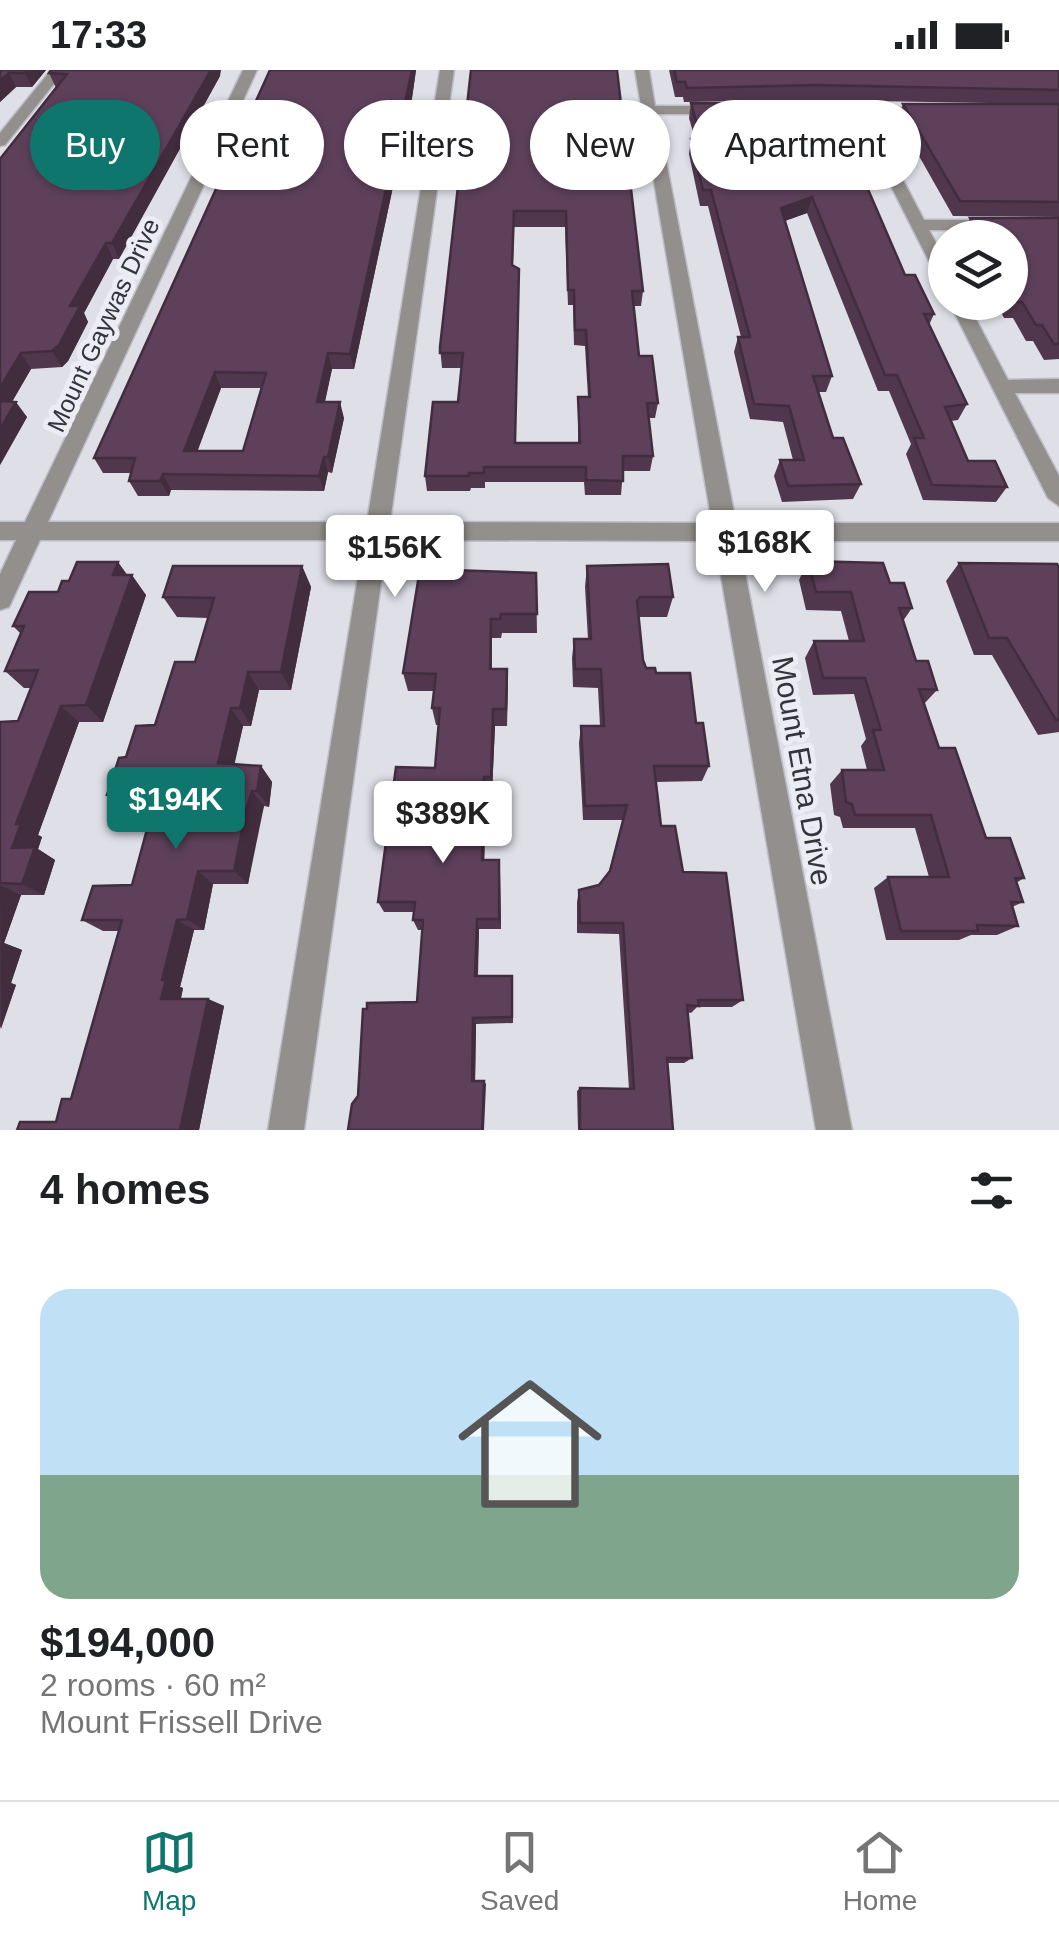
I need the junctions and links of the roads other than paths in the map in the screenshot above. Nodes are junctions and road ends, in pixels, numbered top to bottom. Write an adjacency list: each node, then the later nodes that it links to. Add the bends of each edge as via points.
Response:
1 (58, 70): 8 (street)
2 (250, 70): 20 (street, Mount Gaywas Drive)
3 (447, 70): 18 (street)
4 (642, 70): 5 (street, Mount Etna Drive)
5 (647, 100)
6 (921, 111): 7 (street)
7 (960, 111)
8 (0, 142)
9 (664, 190): 22 (street, Mount Etna Drive)
10 (900, 190): 11 (street)
11 (918, 225): 12 (street); 13 (street)
12 (1059, 225)
13 (928, 244)
14 (967, 320): 16 (street)
15 (1059, 386): 16 (street)
16 (1002, 387): 17 (street)
17 (1059, 498)
18 (378, 531): 20 (street); 22 (street); 24 (street)
19 (0, 532): 20 (street)
20 (34, 532): 23 (street, Mount Gaywas Drive)
21 (1059, 532): 22 (street)
22 (726, 533): 25 (street, Mount Etna Drive)
23 (0, 600)
24 (286, 1130)
25 (834, 1130)

